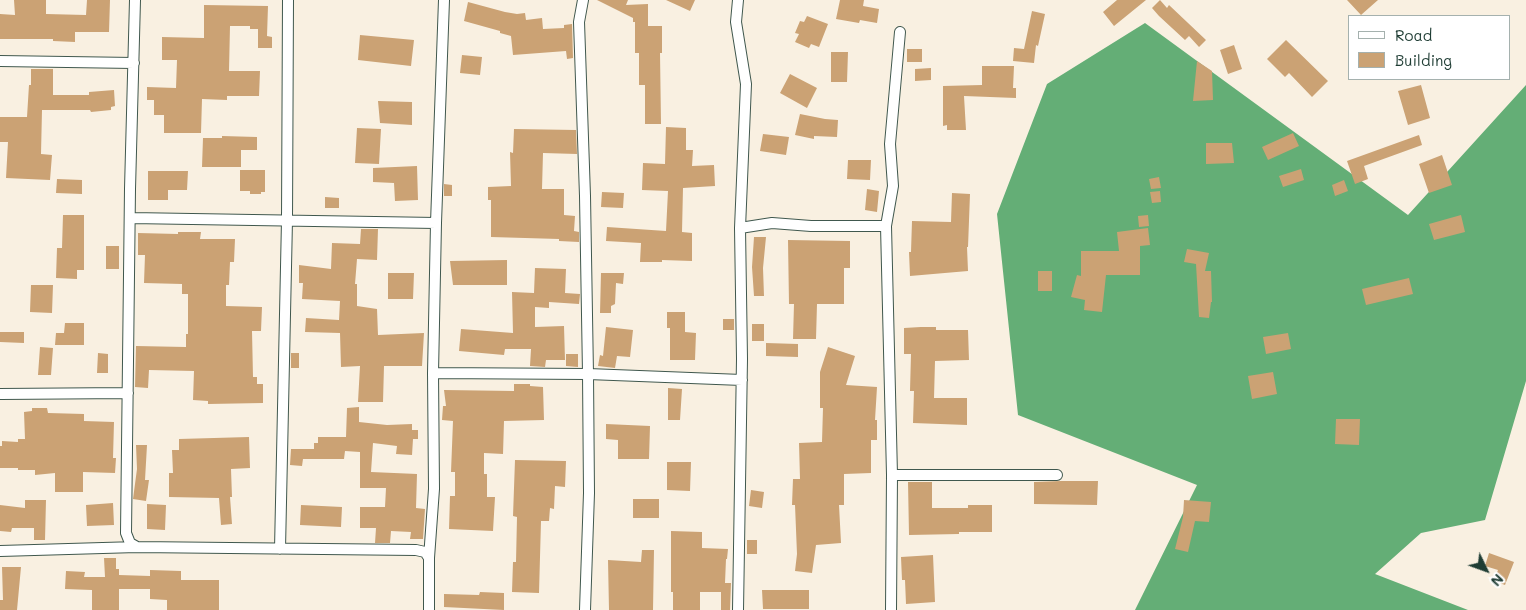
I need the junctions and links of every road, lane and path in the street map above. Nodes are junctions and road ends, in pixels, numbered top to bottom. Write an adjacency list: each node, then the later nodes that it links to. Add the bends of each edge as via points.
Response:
1 (134, 0): 8 (street)
2 (288, 0): 10 (street)
3 (444, 0): 11 (street)
4 (583, 0): 15 (street, via 579,22 586,196)
5 (738, 0): 13 (street, via 736,22 746,84)
6 (900, 32): 12 (street, via 890,144 893,186)
7 (0, 61): 8 (street)
8 (134, 63): 9 (street)
9 (131, 218): 10 (street); 17 (street)
10 (287, 220): 11 (street); 22 (street)
11 (436, 223): 14 (street)
12 (886, 226): 13 (street, via 772,223); 19 (street)
13 (740, 228): 16 (street)
14 (433, 374): 15 (street); 24 (street, via 434,489)
15 (588, 374): 16 (street); 26 (street, via 590,492)
16 (742, 380): 27 (street)
17 (128, 393): 18 (street); 21 (street, via 126,533 130,543)
18 (0, 394)
19 (892, 475): 20 (street); 28 (street)
20 (1057, 475)
21 (137, 547): 22 (street); 23 (street)
22 (280, 549): 24 (street, via 416,550 425,552)
23 (0, 551)
24 (429, 558): 25 (street)
25 (429, 610)
26 (585, 610)
27 (738, 610)
28 (890, 610)

